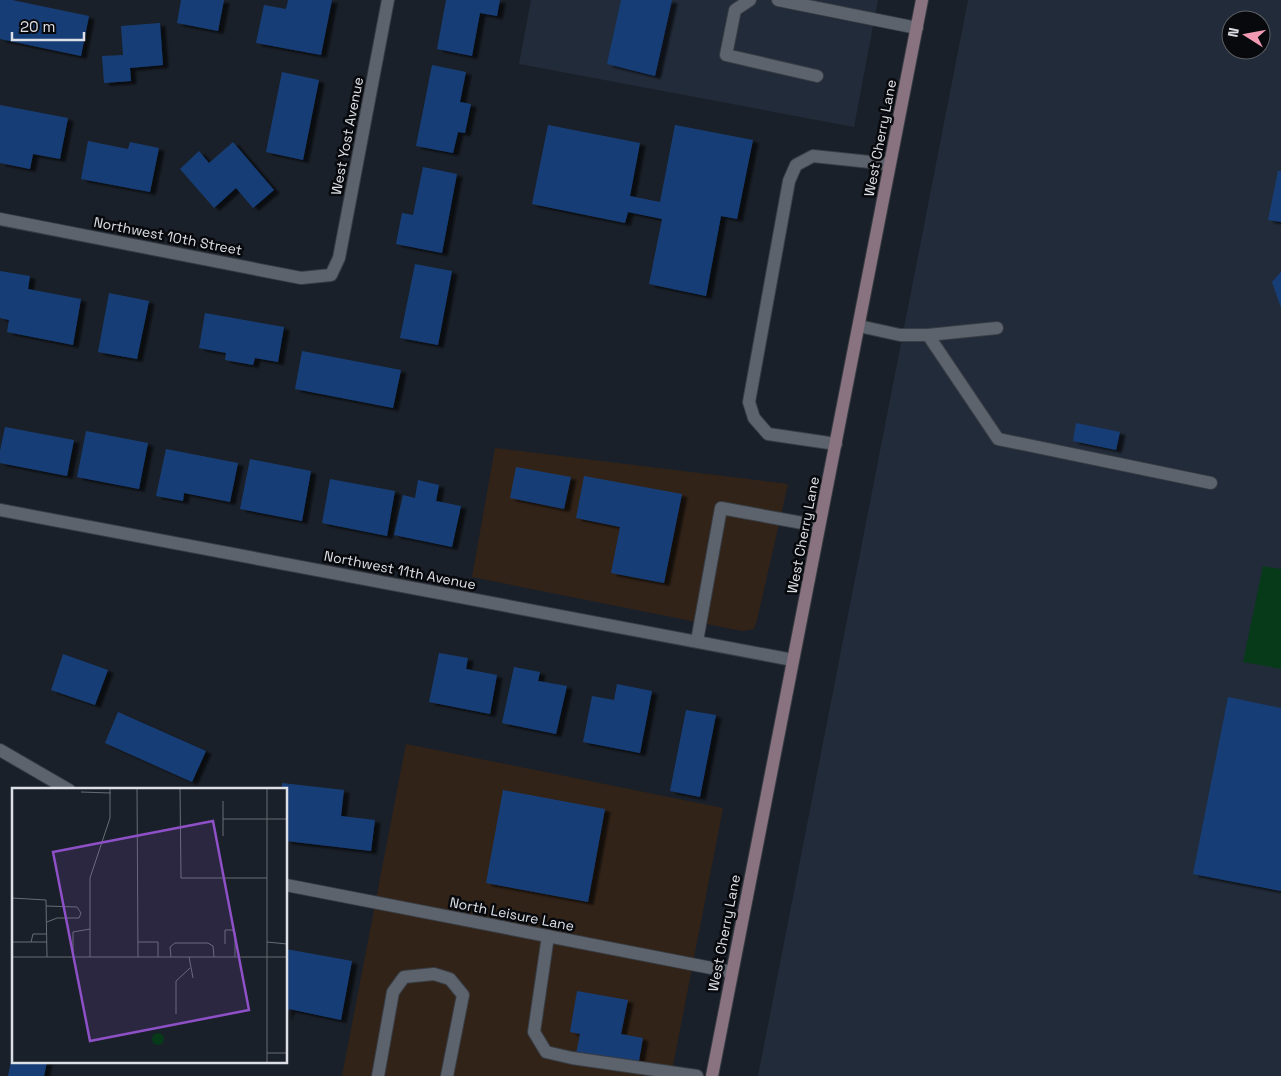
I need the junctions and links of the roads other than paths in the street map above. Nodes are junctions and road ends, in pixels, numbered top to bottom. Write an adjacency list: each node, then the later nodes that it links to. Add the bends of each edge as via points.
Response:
1 (388, 0): 9 (street, West Yost Avenue, via 339,258)
2 (750, 0): 6 (street, via 735,10 726,56)
3 (778, 0): 5 (street)
4 (922, 0): 5 (main road, West Cherry Lane)
5 (917, 28): 7 (main road, West Cherry Lane)
6 (817, 76)
7 (890, 164): 10 (main road, West Cherry Lane); 13 (street, via 813,156 796,165 789,181 749,402 754,418 768,434)
8 (0, 219): 9 (street, Northwest 10th Street, via 301,278)
9 (331, 275)
10 (859, 326): 12 (street, via 900,335); 13 (main road, West Cherry Lane)
11 (997, 328): 12 (street)
12 (928, 335): 14 (street, via 998,439)
13 (836, 444): 16 (main road, West Cherry Lane)
14 (1211, 483)
15 (0, 510): 17 (street, Northwest 11th Avenue)
16 (819, 526): 17 (street, via 722,508); 18 (main road, West Cherry Lane)
17 (697, 641): 18 (street, Northwest 11th Avenue)
18 (794, 660): 23 (main road, West Cherry Lane)
19 (0, 750): 20 (street)
20 (66, 788)
21 (288, 885): 22 (street, North Leisure Lane)
22 (548, 936): 23 (street, North Leisure Lane); 26 (street, via 534,1032 546,1052)
23 (732, 972): 27 (main road, West Cherry Lane)
24 (378, 1076): 25 (street, via 393,992 404,977 434,974 450,979 463,995)
25 (447, 1076)
26 (697, 1076)
27 (712, 1076)

